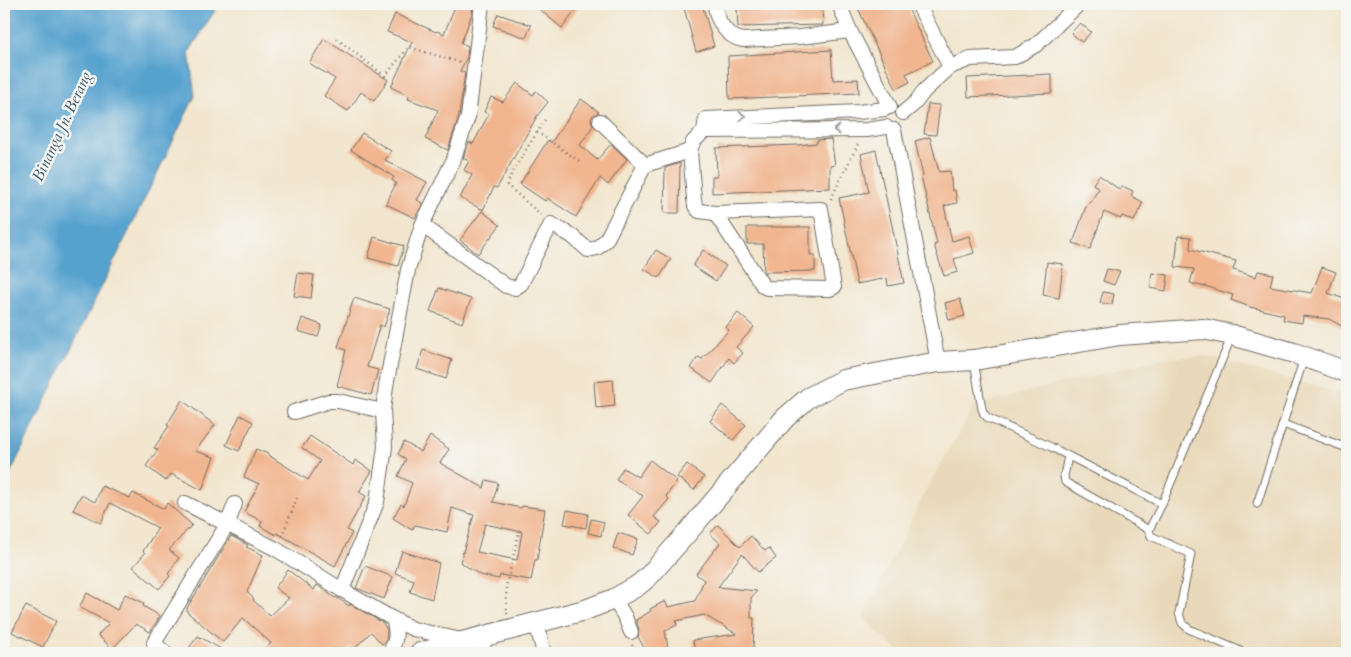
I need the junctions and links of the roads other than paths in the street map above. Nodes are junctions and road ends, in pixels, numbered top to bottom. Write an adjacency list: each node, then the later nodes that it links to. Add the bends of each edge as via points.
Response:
1 (482, 4): 15 (street, via 468,117 452,161)
2 (715, 4): 6 (street, via 724,28 730,35 743,40)
3 (839, 4): 6 (street)
4 (918, 4): 7 (street)
5 (1079, 4): 7 (street, via 1036,45 1015,57 970,59)
6 (850, 31): 8 (street)
7 (950, 67): 8 (street, via 915,103)
8 (893, 109): 10 (street, via 881,118); 10 (street, via 903,122); 11 (street, one-way to 8, via 706,119)
9 (600, 121): 13 (street)
10 (890, 128): 11 (street, one-way to 11); 18 (street)
11 (704, 131): 12 (street, via 693,142)
12 (690, 151): 13 (street); 14 (street, via 695,206 699,211)
13 (645, 165): 15 (street, via 606,240 597,248 588,250 551,224 521,284 515,288 506,286)
14 (715, 213): 14 (street, via 821,209 834,288 763,286)
15 (422, 225): 21 (street, via 408,270)
16 (1232, 335): 17 (main road, via 1203,329 1120,335); 19 (main road); 28 (lane)
17 (974, 360): 18 (main road); 25 (lane, via 984,414)
18 (938, 362): 33 (main road, via 849,378 808,398 785,418 648,577)
19 (1302, 366): 20 (main road); 23 (lane)
20 (1347, 372)
21 (383, 411): 22 (street, via 329,401); 32 (street, via 385,447 377,502)
22 (294, 412)
23 (1283, 424): 24 (lane); 29 (lane)
24 (1347, 448)
25 (1068, 456): 28 (lane); 31 (lane, via 1064,482)
26 (185, 503): 30 (street)
27 (236, 504): 30 (street)
28 (1162, 504): 31 (lane)
29 (1257, 504)
30 (227, 525): 32 (street, via 276,549); 38 (street, via 154,643)
31 (1149, 530): 41 (lane, via 1151,536 1192,554 1179,613 1182,623)
32 (342, 590): 34 (street)
33 (616, 601): 35 (street); 36 (main road, via 585,610)
34 (393, 619): 37 (street, via 426,633); 39 (street, via 396,638)
35 (631, 632)
36 (539, 636): 37 (main road, via 508,630)
37 (479, 643): 40 (main road)
38 (165, 653)
39 (389, 653)
40 (420, 653)
41 (1245, 653)

